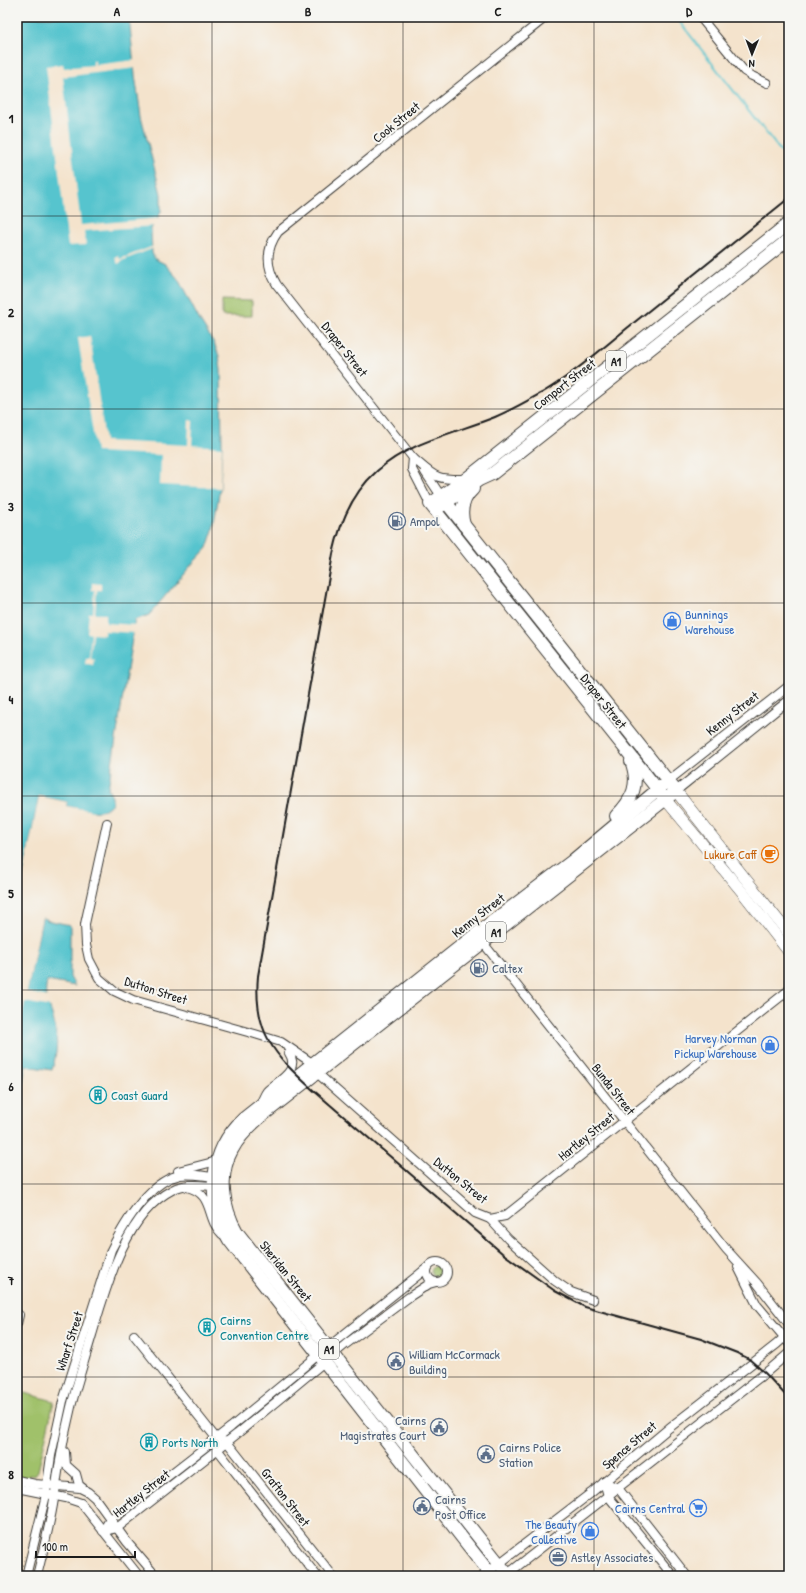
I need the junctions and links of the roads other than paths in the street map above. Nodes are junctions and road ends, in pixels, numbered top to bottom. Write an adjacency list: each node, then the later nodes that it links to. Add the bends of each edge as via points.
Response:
1 (546, 17): 7 (street, Cook Street, via 278,232)
2 (700, 17): 3 (street, via 744,71)
3 (767, 83)
4 (789, 223): 8 (highway, Comport Street / A1)
5 (789, 228): 8 (street, via 761,250)
6 (789, 239): 11 (highway, Comport Street / A1)
7 (268, 252): 9 (street, Draper Street, via 268,268 276,285)
8 (746, 256): 12 (highway, Comport Street / A1)
9 (413, 458): 10 (street, Draper Street); 14 (street, Draper Street, via 412,469)
10 (422, 466): 12 (street, Draper Street, via 437,477 451,480); 13 (street, Draper Street)
11 (492, 474): 13 (highway, Comport Street / A1); 15 (highway, via 467,496 462,508)
12 (466, 479): 13 (highway, Comport Street / A1)
13 (443, 499): 14 (highway, Comport Street / A1); 15 (highway, Draper Street)
14 (432, 507): 18 (highway, Draper Street)
15 (464, 526): 19 (highway, Draper Street)
16 (789, 686): 19 (street, Kenny Street)
17 (789, 700): 20 (street, Kenny Street)
18 (630, 756): 21 (highway, Draper Street); 23 (highway, via 635,774 631,799)
19 (668, 781): 20 (highway, Draper Street); 21 (highway, Kenny Street / A1)
20 (676, 791): 21 (highway, Kenny Street / A1); 24 (main road, Draper Street)
21 (661, 795): 23 (highway, Kenny Street / A1); 25 (highway, Kenny Street / A1); 26 (main road, Draper Street)
22 (107, 823): 28 (street, Dutton Street, via 85,924 89,959 99,978 114,991 133,1000)
23 (572, 860): 25 (highway, Kenny Street / A1)
24 (789, 934)
25 (479, 938): 30 (highway, Kenny Street / A1); 32 (street, Bunda Street)
26 (789, 952)
27 (789, 990): 32 (street, Hartley Street)
28 (270, 1039): 29 (street, Dutton Street); 30 (street, Dutton Street, via 285,1044)
29 (290, 1053): 30 (street, Dutton Street); 31 (street, via 292,1061 289,1071 267,1092)
30 (312, 1068): 31 (highway, Kenny Street / A1); 34 (highway, Kenny Street / A1, via 240,1136); 39 (street, Dutton Street, via 475,1213)
31 (259, 1105): 33 (highway, Kenny Street / A1, via 230,1133)
32 (624, 1121): 39 (street, Hartley Street, via 505,1216); 42 (street, Bunda Street)
33 (217, 1160): 34 (highway, Kenny Street / A1); 37 (street, via 172,1174)
34 (217, 1181): 35 (street, Wharf Street); 37 (street, Wharf Street, via 180,1175); 40 (highway, Sheridan Street / A1, via 214,1202 218,1218); 54 (highway, Sheridan Street / A1, via 237,1232)
35 (196, 1185): 36 (street, Wharf Street); 37 (street, via 175,1184 158,1193)
36 (182, 1186): 38 (street, Wharf Street, via 169,1192); 40 (street, via 192,1188 204,1196 215,1226)
37 (151, 1192): 41 (street, Wharf Street)
38 (152, 1206): 41 (street, via 145,1206); 55 (street, Wharf Street, via 127,1239 114,1267)
39 (490, 1218): 47 (street, Dutton Street, via 508,1240 550,1278 571,1292)
40 (229, 1240): 54 (highway, Sheridan Street / A1)
41 (115, 1241): 64 (street, Wharf Street, via 63,1401)
42 (734, 1259): 50 (street, Bunda Street); 52 (street, Bunda Street, via 757,1305)
43 (427, 1268): 44 (street, via 428,1278); 44 (street, Hartley Street, via 435,1262 442,1262 447,1268 447,1275 443,1280); 45 (street, Hartley Street)
44 (436, 1282): 46 (street, Hartley Street)
45 (401, 1290): 46 (street, via 411,1289); 54 (street, Hartley Street)
46 (417, 1292): 54 (street, Hartley Street)
47 (593, 1300)
48 (19, 1315): 49 (street)
49 (17, 1324)
50 (789, 1324)
51 (134, 1335): 56 (street)
52 (787, 1338): 60 (street, Spence Street, via 669,1428)
53 (789, 1353): 63 (street, Spence Street)
54 (326, 1355): 56 (street, Hartley Street); 57 (street, Hartley Street); 71 (highway, Sheridan Street / A1); 72 (highway, Sheridan Street / A1)
55 (67, 1427): 61 (street, Wharf Street); 65 (street, via 65,1463 76,1474)
56 (216, 1438): 57 (street); 58 (street); 68 (street, Hartley Street)
57 (227, 1442): 58 (street, Hartley Street); 79 (street, Grafton Street)
58 (217, 1449): 69 (street, Hartley Street); 78 (street, Grafton Street)
59 (17, 1480): 64 (street)
60 (604, 1482): 63 (street); 67 (street); 71 (street, Spence Street)
61 (56, 1486): 64 (street); 65 (street); 66 (street, Wharf Street)
62 (17, 1488): 64 (street)
63 (618, 1488): 67 (street, Spence Street); 81 (street)
64 (46, 1489): 66 (street); 74 (street, Wharf Street)
65 (84, 1490): 68 (street, via 95,1498)
66 (55, 1495): 70 (street, via 81,1503); 75 (street, Wharf Street)
67 (608, 1496): 73 (street, Spence Street); 80 (street)
68 (110, 1519): 69 (street); 70 (street, Hartley Street)
69 (117, 1528): 70 (street, Hartley Street); 77 (street)
70 (104, 1531): 76 (street)
71 (500, 1563): 72 (street, Spence Street); 73 (highway, Sheridan Street / A1)
72 (488, 1575)
73 (507, 1575)
74 (26, 1576)
75 (37, 1576)
76 (139, 1576)
77 (156, 1576)
78 (317, 1576)
79 (333, 1576)
80 (673, 1576)
81 (687, 1576)

